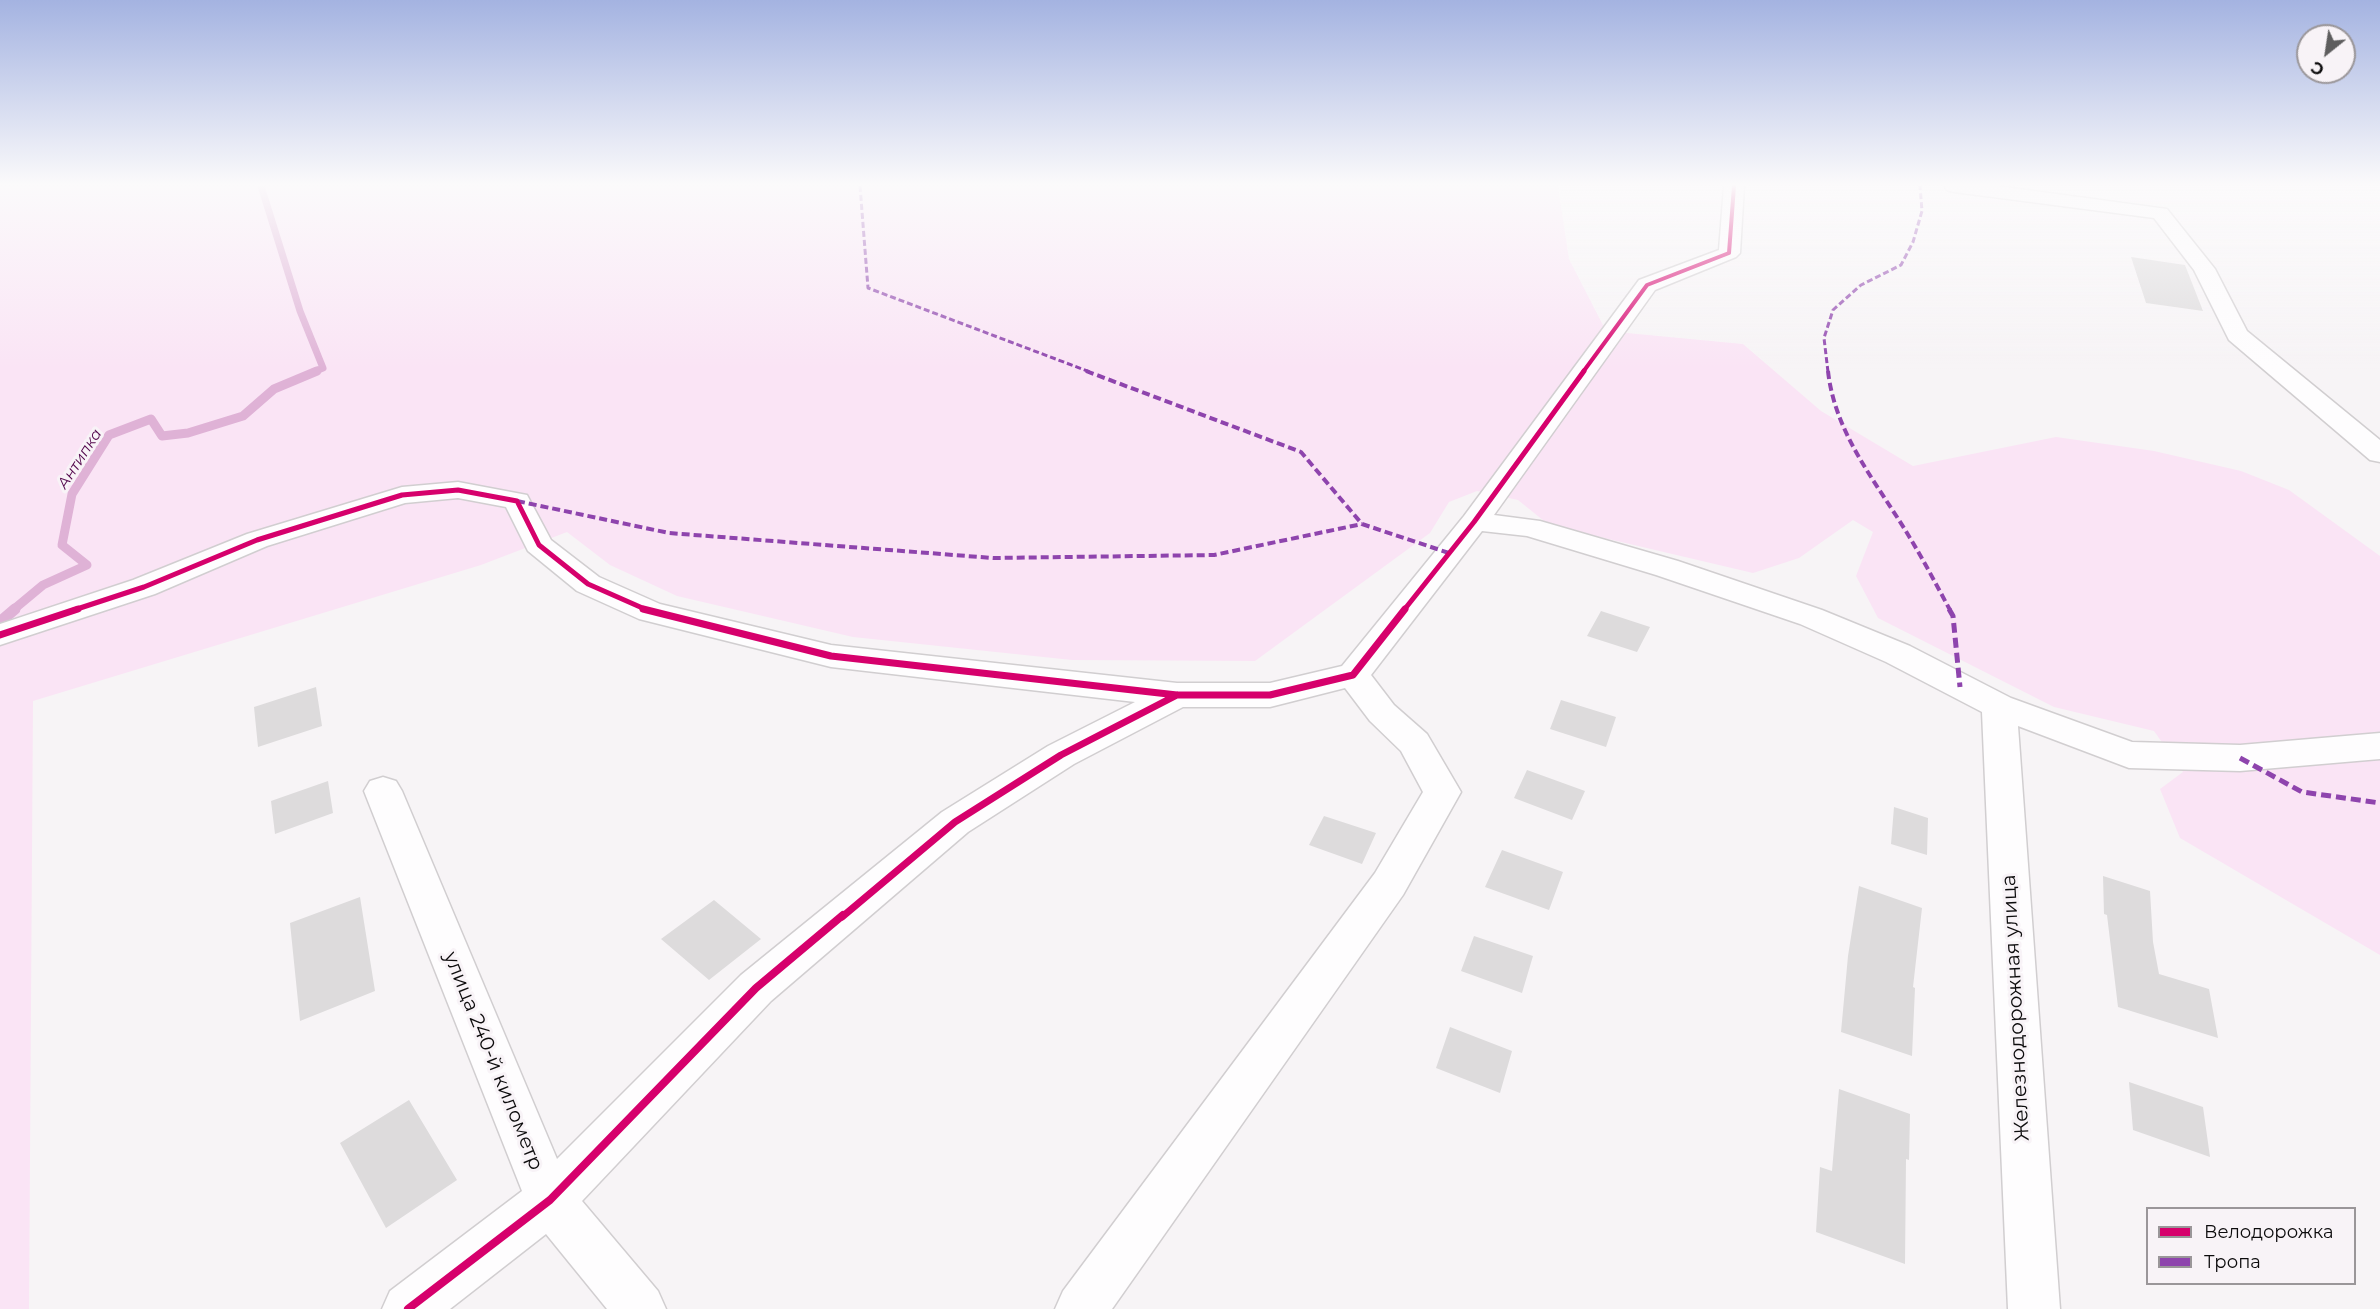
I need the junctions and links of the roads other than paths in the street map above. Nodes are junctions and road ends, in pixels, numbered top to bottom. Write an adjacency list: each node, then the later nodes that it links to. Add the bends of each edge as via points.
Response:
1 (1730, 247): 4 (street, via 1730,253 1647,285)
2 (2187, 247): 3 (street, via 2204,269 2237,335)
3 (2380, 454)
4 (1474, 522): 6 (street); 8 (street, via 1530,527 1812,617 1898,654)
5 (0, 635): 7 (street, via 144,587 246,544 321,519 402,495 458,490 517,501 539,545 588,584 650,612 831,656)
6 (1353, 675): 7 (street, via 1270,695); 14 (street, via 1382,713 1414,743 1442,792 1389,884)
7 (1177, 695): 11 (street, via 1061,755 955,822 756,988)
8 (1999, 706): 9 (street, via 2129,755 2240,758); 15 (street, Железнодорожная улица)
9 (2380, 746)
10 (383, 791): 11 (street, улица 240-й километр)
11 (550, 1200): 12 (street); 13 (street, улица 240-й километр)
12 (408, 1309)
13 (640, 1309)
14 (1081, 1309)
15 (2034, 1309)

